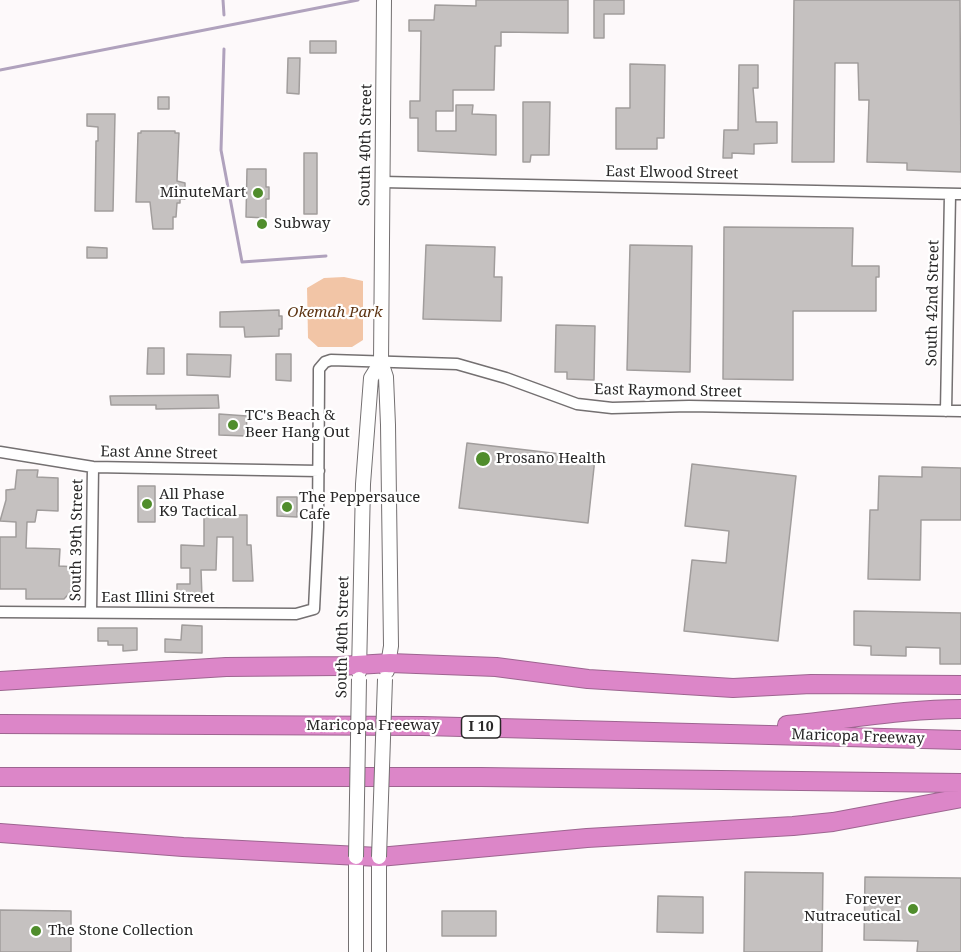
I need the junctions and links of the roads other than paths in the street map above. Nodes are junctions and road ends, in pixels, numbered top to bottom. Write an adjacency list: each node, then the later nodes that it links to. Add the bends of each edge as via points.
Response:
1 (384, 2): 2 (main road, South 40th Street)
2 (382, 182): 3 (street, East Elwood Street); 4 (main road, South 40th Street)
3 (956, 195): 5 (street, South 42nd Street)
4 (381, 362): 5 (street, East Raymond Street, via 457,364 577,404 612,408); 9 (street, South 40th Street, via 331,360 319,369); 13 (main road, South 40th Street, via 371,378 363,484); 14 (main road, South 40th Street, via 386,377 388,425 391,582)
5 (945, 411): 6 (street, East Raymond Street)
6 (961, 411)
7 (0, 452): 8 (street, East Anne Street)
8 (93, 467): 9 (street, East Anne Street); 12 (street, South 39th Street)
9 (319, 471): 10 (street, South 40th Street)
10 (314, 609): 12 (street, East Illini Street, via 296,614)
11 (0, 612): 12 (street, East Illini Street)
12 (91, 612)
13 (359, 671): 14 (highway); 15 (highway, via 340,666 226,667); 25 (main road, South 40th Street, bridge)
14 (387, 671): 16 (highway, via 496,667 588,680 733,688); 26 (main road, South 40th Street, bridge)
15 (0, 681)
16 (961, 685)
17 (961, 709): 19 (highway, via 922,709 833,721)
18 (0, 724): 19 (highway, Maricopa Freeway / I 10)
19 (694, 732): 20 (highway, Maricopa Freeway / I 10)
20 (961, 740)
21 (0, 777): 22 (highway, via 481,777)
22 (961, 783)
23 (961, 798): 26 (highway, via 833,822)
24 (0, 833): 25 (highway)
25 (356, 857): 26 (highway); 27 (main road, South 40th Street)
26 (380, 857): 28 (main road, South 40th Street)
27 (356, 952)
28 (379, 952)

